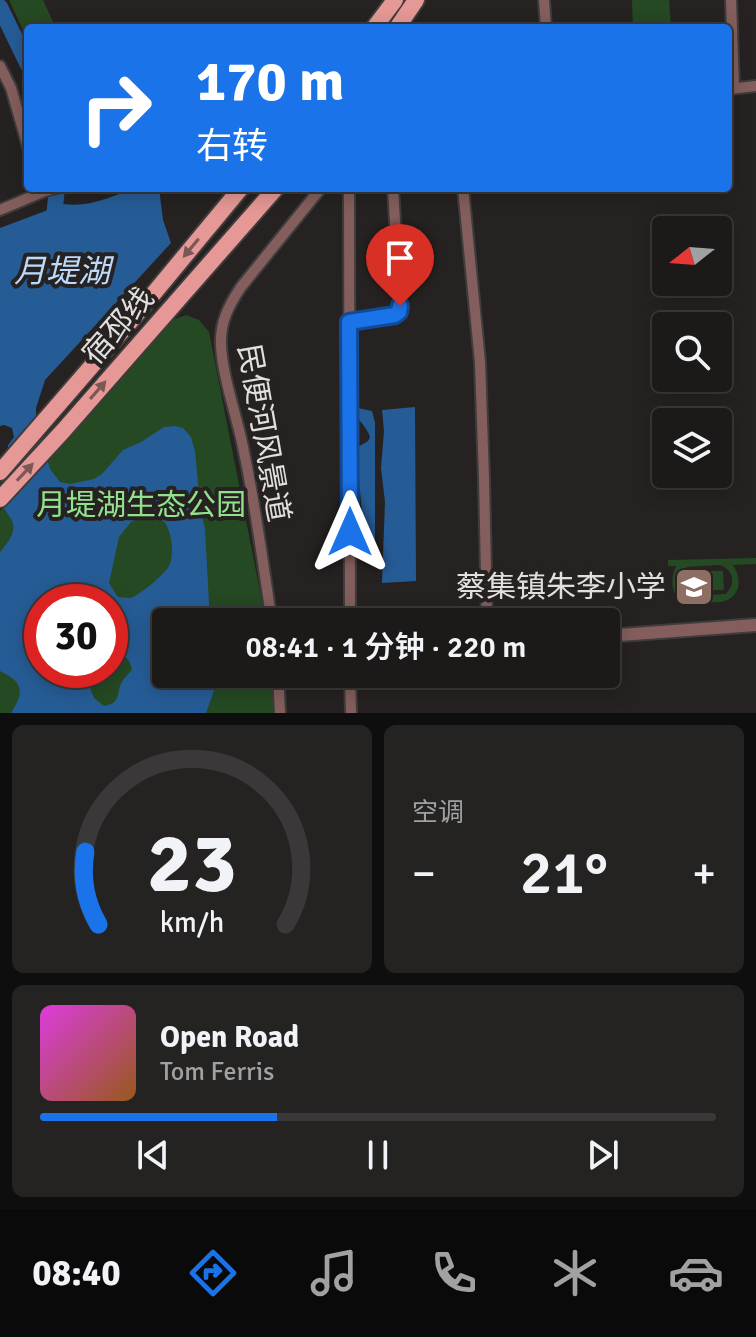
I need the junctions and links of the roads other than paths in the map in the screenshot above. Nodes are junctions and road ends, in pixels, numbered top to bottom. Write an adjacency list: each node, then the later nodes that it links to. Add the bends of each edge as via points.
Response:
1 (395, 0): 5 (main road)
2 (416, 0): 6 (main road)
3 (544, 0): 7 (street)
4 (731, 0): 8 (street)
5 (377, 24)
6 (400, 24)
7 (546, 24)
8 (731, 24)
9 (0, 66): 12 (street)
10 (756, 86): 11 (street)
11 (732, 88)
12 (24, 133)
13 (36, 192): 20 (street)
14 (238, 192): 22 (main road, 宿邳线, one-way to 22)
15 (272, 192): 23 (main road, 宿邳线, one-way to 15)
16 (318, 192): 24 (street, 民便河风景道, via 241,287 222,331)
17 (349, 192): 21 (street)
18 (393, 192): 21 (street, via 399,312)
19 (463, 192): 26 (street, via 480,362)
20 (0, 210)
21 (349, 322): 25 (street)
22 (4, 468)
23 (2, 497)
24 (270, 608)
25 (350, 608)
26 (487, 608)
27 (756, 625): 28 (street)
28 (620, 635)
29 (279, 688): 31 (street)
30 (350, 688): 32 (street)
31 (280, 713)
32 (351, 713)

